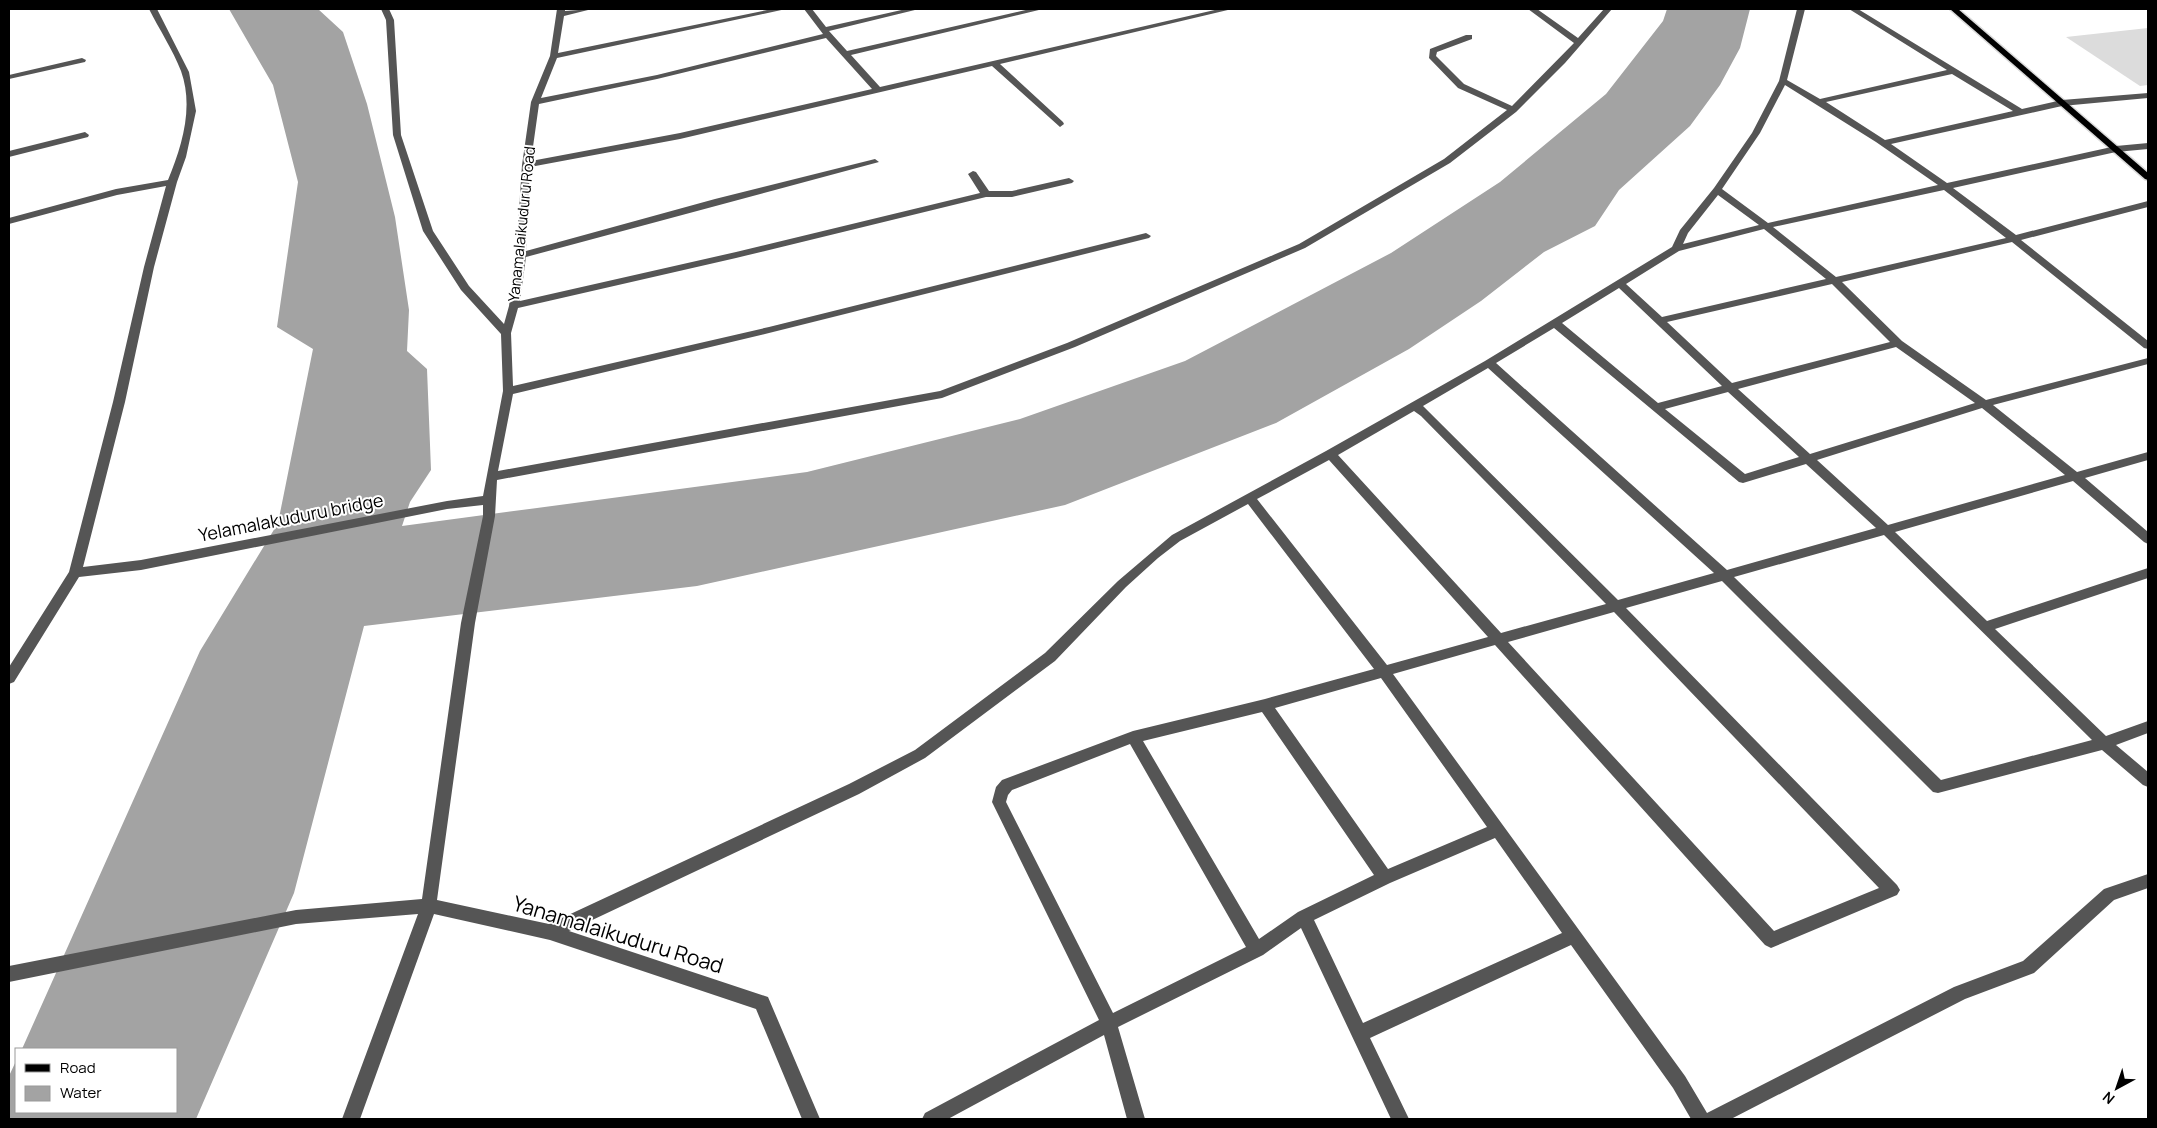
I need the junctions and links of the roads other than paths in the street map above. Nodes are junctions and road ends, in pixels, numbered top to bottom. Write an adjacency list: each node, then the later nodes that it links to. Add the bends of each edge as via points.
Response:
1 (153, 9): 43 (street, via 185,72 192,111 182,157)
2 (385, 9): 59 (street, via 390,20 397,135 428,231 465,288)
3 (588, 9): 14 (street)
4 (782, 9): 19 (street)
5 (808, 9): 15 (street)
6 (915, 9): 15 (street)
7 (1039, 9): 18 (street)
8 (1228, 9): 21 (street)
9 (1532, 9): 17 (street)
10 (1608, 9): 17 (street)
11 (1801, 9): 24 (street)
12 (1854, 9): 22 (street)
13 (1954, 9): 29 (main road)
14 (561, 11): 19 (street, Yanamalaikuduru Road)
15 (827, 32): 18 (street); 28 (street, via 657,77)
16 (1469, 37): 30 (street, via 1433,51 1432,56 1461,86)
17 (1578, 42): 30 (street)
18 (845, 54): 25 (street)
19 (554, 56): 28 (street, Yanamalaikuduru Road)
20 (82, 60): 23 (street)
21 (995, 64): 25 (street); 32 (street)
22 (1954, 71): 27 (street); 31 (street)
23 (9, 77)
24 (1783, 80): 27 (street); 45 (street, via 1756,133)
25 (878, 90): 39 (street, via 680,136)
26 (2148, 95): 29 (street)
27 (1820, 100): 34 (street)
28 (535, 102): 39 (street, Yanamalaikuduru Road)
29 (2062, 103): 31 (street); 36 (main road)
30 (1513, 110): 72 (street, via 1447,162 1302,246 1071,345 942,394)
31 (2020, 112): 34 (street)
32 (1060, 124)
33 (85, 135): 37 (street)
34 (1886, 142): 44 (street)
35 (2148, 146): 36 (street)
36 (2116, 149): 41 (main road); 44 (street)
37 (9, 154)
38 (875, 162): 53 (street)
39 (526, 165): 53 (street, Yanamalaikuduru Road)
40 (973, 174): 46 (street)
41 (2148, 177)
42 (1069, 181): 46 (street, via 1012,194)
43 (172, 182): 48 (street, via 116,192); 79 (street)
44 (1948, 186): 49 (street); 51 (street)
45 (1717, 190): 49 (street); 52 (street, via 1683,232)
46 (986, 194): 56 (street)
47 (2148, 204): 51 (street)
48 (9, 221)
49 (1766, 226): 52 (street); 54 (street)
50 (1146, 236): 65 (street)
51 (2013, 239): 54 (street); 61 (street)
52 (1676, 249): 55 (street)
53 (521, 255): 56 (street, Yanamalaikuduru Road)
54 (1834, 281): 57 (street); 60 (street)
55 (1620, 283): 57 (street); 58 (street)
56 (514, 306): 59 (street, Yanamalaikuduru Road)
57 (1659, 322): 64 (street)
58 (1555, 323): 63 (street); 68 (street)
59 (506, 333): 65 (street, Yanamalaikuduru Road)
60 (1898, 343): 64 (street); 66 (street)
61 (2148, 346)
62 (2148, 360): 66 (street)
63 (1489, 363): 67 (street); 80 (street)
64 (1730, 388): 68 (street); 71 (street)
65 (508, 391): 72 (street, Yanamalaikuduru Road)
66 (1984, 404): 71 (street); 73 (street)
67 (1414, 405): 69 (street); 81 (street)
68 (1657, 407): 71 (street, via 1743,479)
69 (1330, 454): 74 (street); 83 (street)
70 (2148, 456): 73 (street)
71 (1808, 459): 76 (street)
72 (491, 477): 75 (street, Yanamalaikuduru Road)
73 (2077, 478): 76 (street); 77 (street)
74 (1250, 498): 84 (street); 96 (street, via 1176,538 1154,555 1050,657 920,754 854,789)
75 (488, 500): 79 (street, Yelamalakuduru bridge, via 447,505 141,565); 94 (street, Yanamalaikuduru Road, via 490,516 468,623)
76 (1887, 531): 80 (street); 82 (street)
77 (2148, 539)
78 (2148, 572): 82 (street)
79 (75, 573): 85 (street)
80 (1725, 576): 81 (street); 89 (street, via 1938,787)
81 (1617, 607): 83 (street); 83 (street, via 1892,890 1771,940)
82 (1985, 626): 89 (street)
83 (1500, 639): 84 (street)
84 (1384, 672): 86 (street); 91 (street)
85 (9, 678)
86 (1265, 705): 88 (street); 92 (street)
87 (2148, 727): 89 (street)
88 (1133, 737): 98 (street); 100 (street, via 1007,785 999,802)
89 (2104, 743): 90 (street)
90 (2148, 781)
91 (1497, 830): 92 (street); 97 (street)
92 (1385, 878): 95 (street)
93 (2148, 881): 108 (street, via 2109,894 2028,967 1960,993)
94 (429, 906): 96 (street, Yanamalaikuduru Road); 99 (street, Yanamalaikuduru Road, via 296,918); 102 (street)
95 (1304, 917): 98 (street); 101 (street)
96 (550, 932): 103 (street, Yanamalaikuduru Road, via 762,1003)
97 (1574, 935): 101 (street); 107 (street, via 1679,1082)
98 (1257, 950): 100 (street)
99 (9, 974)
100 (1109, 1024): 104 (street); 105 (street)
101 (1359, 1034): 106 (street)
102 (351, 1119)
103 (811, 1119)
104 (931, 1119)
105 (1136, 1119)
106 (1400, 1119)
107 (1701, 1119)
108 (1713, 1119)

